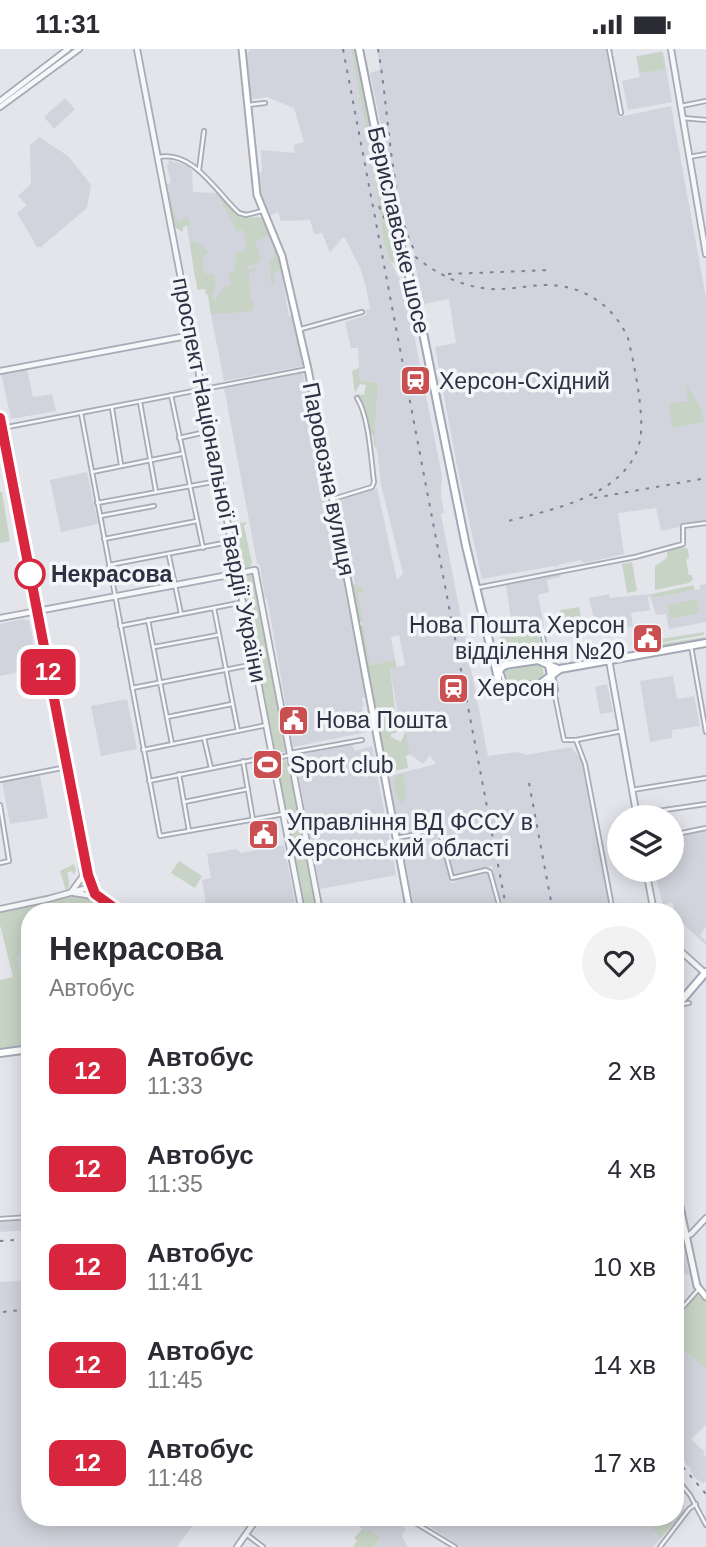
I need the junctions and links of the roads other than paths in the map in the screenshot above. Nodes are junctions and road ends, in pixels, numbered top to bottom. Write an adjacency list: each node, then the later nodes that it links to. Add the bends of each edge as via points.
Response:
1 (68, 49): 8 (street)
2 (79, 49): 9 (street)
3 (137, 49): 20 (street, проспект Національної Гвардії України)
4 (242, 49): 13 (main road, Паровозна вулиця)
5 (359, 49): 60 (main road, Бериславське шосе)
6 (609, 49): 15 (street)
7 (671, 49): 14 (street)
8 (39, 71): 9 (street); 12 (street)
9 (18, 93): 12 (street)
10 (706, 101): 14 (street)
11 (265, 103): 13 (street)
12 (0, 104)
13 (248, 105): 23 (main road, Паровозна вулиця)
14 (681, 106): 16 (street)
15 (621, 113)
16 (683, 118): 17 (street); 21 (street)
17 (706, 120)
18 (204, 131): 22 (street)
19 (706, 155): 21 (street)
20 (158, 157): 22 (street, via 175,158); 27 (street, проспект Національної Гвардії України)
21 (690, 157): 24 (street)
22 (199, 170): 23 (street, via 239,213)
23 (262, 211): 26 (main road, Паровозна вулиця, via 282,256)
24 (706, 254)
25 (362, 311): 26 (street)
26 (299, 329): 28 (main road, Паровозна вулиця)
27 (192, 335): 29 (street); 30 (street, проспект Національної Гвардії України)
28 (308, 369): 30 (street); 47 (main road, Паровозна вулиця)
29 (0, 371)
30 (202, 389): 31 (street); 38 (street, проспект Національної Гвардії України)
31 (171, 395): 33 (street); 39 (street)
32 (357, 398): 47 (street, via 371,445 374,482 372,487)
33 (140, 402): 34 (street); 41 (street)
34 (111, 408): 35 (street); 42 (street)
35 (81, 413): 37 (street); 43 (street)
36 (0, 418): 37 (street)
37 (1, 429): 64 (street)
38 (210, 431): 39 (street); 44 (street, проспект Національної Гвардії України)
39 (179, 438): 40 (street)
40 (182, 454): 41 (street); 45 (street)
41 (151, 460): 42 (street); 46 (street)
42 (121, 465): 43 (street)
43 (92, 471): 48 (street)
44 (220, 481): 45 (street); 54 (street, проспект Національної Гвардії України)
45 (189, 487): 46 (street); 51 (street)
46 (156, 493): 48 (street)
47 (333, 499): 122 (main road, Паровозна вулиця)
48 (97, 503): 50 (street)
49 (154, 506): 50 (street)
50 (100, 516): 53 (street)
51 (197, 521): 53 (street); 55 (street)
52 (706, 523): 60 (street, via 684,526 684,544 671,548)
53 (104, 539): 57 (street)
54 (233, 541): 55 (street); 58 (street, проспект Національної Гвардії України)
55 (203, 548): 56 (street)
56 (169, 555): 57 (street); 59 (street)
57 (109, 565): 61 (street)
58 (238, 573): 59 (street); 62 (street, проспект Національної Гвардії України); 101 (street, проспект Національної Гвардії України, via 255,570)
59 (175, 585): 61 (street); 65 (street)
60 (476, 588): 75 (main road, Бериславське шосе)
61 (114, 596): 64 (street); 68 (street)
62 (244, 602): 63 (street); 78 (street, проспект Національної Гвардії України)
63 (214, 608): 65 (street); 70 (street)
64 (38, 611): 66 (street); 104 (street)
65 (181, 614): 67 (street)
66 (0, 618)
67 (148, 620): 68 (street); 73 (street)
68 (120, 626): 87 (street)
69 (542, 632): 74 (street)
70 (218, 635): 73 (street); 82 (street)
71 (706, 643): 72 (main road)
72 (691, 646): 77 (main road); 95 (street)
73 (154, 647): 86 (street)
74 (545, 650): 76 (main road); 80 (main road)
75 (493, 657): 79 (main road); 84 (main road, Бериславське шосе)
76 (539, 660): 79 (main road); 80 (main road); 85 (main road, via 544,666)
77 (609, 660): 81 (main road); 94 (street)
78 (256, 664): 82 (street); 92 (street, проспект Національної Гвардії України)
79 (505, 665): 84 (main road); 88 (street, via 503,682)
80 (549, 666): 81 (main road); 83 (main road)
81 (560, 669): 83 (main road)
82 (225, 670): 86 (street); 90 (street)
83 (551, 674): 85 (main road); 89 (main road)
84 (499, 680): 88 (main road, via 500,695)
85 (543, 682): 88 (main road); 89 (main road)
86 (160, 683): 87 (street); 91 (street)
87 (132, 688): 100 (street)
88 (510, 689)
89 (554, 690): 98 (street, via 564,740)
90 (232, 704): 91 (street); 93 (street)
91 (167, 717): 99 (street)
92 (267, 725): 93 (street); 102 (street, проспект Національної Гвардії України)
93 (238, 731): 96 (street)
94 (622, 731): 98 (street); 111 (street)
95 (706, 732)
96 (204, 738): 99 (street); 105 (street)
97 (362, 740): 101 (street)
98 (576, 740): 135 (street, via 585,764)
99 (172, 744): 100 (street)
100 (143, 750): 109 (street)
101 (290, 754): 102 (street); 132 (street, проспект Національної Гвардії України)
102 (273, 757): 103 (street); 117 (street, проспект Національної Гвардії України)
103 (243, 761): 105 (street); 110 (street)
104 (67, 767): 108 (street); 123 (street)
105 (211, 768): 106 (street)
106 (179, 774): 109 (street); 112 (street)
107 (706, 778): 111 (street)
108 (0, 780)
109 (149, 781): 120 (street, via 160,836)
110 (248, 789): 112 (street); 118 (street)
111 (632, 790): 114 (street)
112 (184, 802): 120 (street)
113 (706, 804): 116 (street)
114 (635, 805)
115 (0, 808): 124 (street, via 9,861)
116 (684, 808)
117 (284, 814): 118 (street); 131 (street, проспект Національної Гвардії України)
118 (253, 820): 120 (street)
119 (706, 828): 121 (street)
120 (189, 831)
121 (684, 833)
122 (396, 838): 133 (main road, Паровозна вулиця); 134 (street, via 436,826 452,878 486,870)
123 (82, 850): 126 (street); 127 (street, via 83,876)
124 (0, 863)
125 (648, 882): 136 (street)
126 (91, 887): 127 (street); 130 (street)
127 (68, 894): 128 (street); 129 (street, via 87,895)
128 (27, 903)
129 (105, 903)
130 (106, 903)
131 (300, 903)
132 (318, 903)
133 (408, 903)
134 (498, 903)
135 (611, 903)
136 (652, 903)
137 (21, 904): 138 (street)
138 (0, 909)
139 (684, 954): 140 (street)
140 (705, 973): 141 (main road)
141 (684, 998)
142 (689, 1003): 143 (street)
143 (684, 1004)
144 (21, 1050): 145 (main road)
145 (0, 1052)
146 (21, 1218): 148 (street)
147 (706, 1218): 150 (street)
148 (0, 1219)
149 (684, 1226): 150 (main road)
150 (686, 1236): 151 (main road)
151 (698, 1290): 152 (main road); 153 (street)
152 (706, 1297)
153 (684, 1306)
154 (684, 1488): 155 (street)
155 (696, 1504): 156 (street); 157 (street)
156 (704, 1516): 158 (street)
157 (684, 1519)
158 (706, 1525)
159 (252, 1526): 162 (street)
160 (420, 1526): 165 (street)
161 (678, 1526): 166 (street)
162 (246, 1534): 163 (street); 164 (street)
163 (237, 1547)
164 (263, 1547)
165 (454, 1547)
166 (660, 1547)

